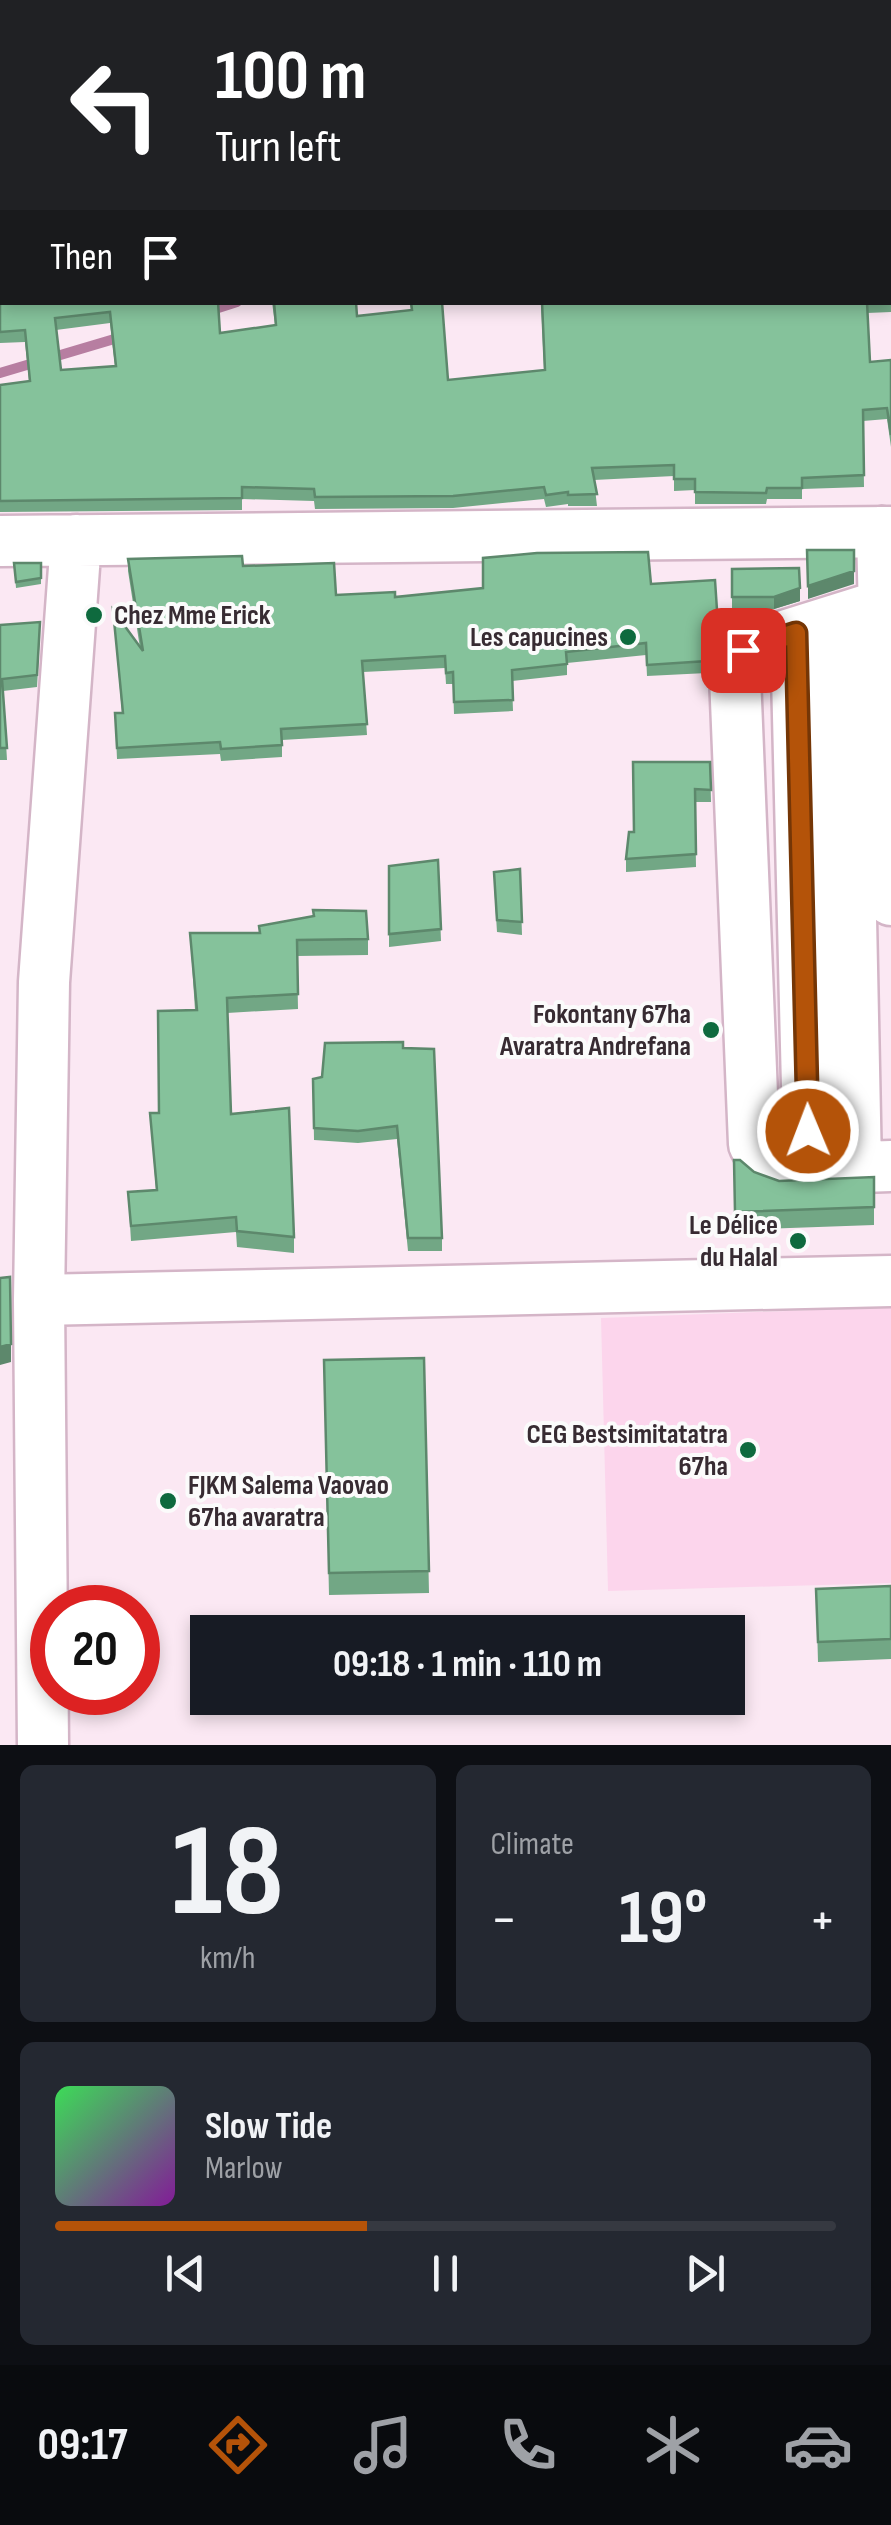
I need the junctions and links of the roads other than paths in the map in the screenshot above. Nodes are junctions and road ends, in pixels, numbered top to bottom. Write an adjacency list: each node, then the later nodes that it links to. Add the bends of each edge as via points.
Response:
1 (886, 532): 2 (street); 4 (street)
2 (76, 540): 3 (street); 8 (street, via 44,982)
3 (0, 541)
4 (864, 612): 5 (street); 6 (street); 6 (street, via 796,633)
5 (891, 900)
6 (852, 1168)
7 (891, 1281): 8 (street)
8 (39, 1300): 9 (street)
9 (44, 1745)

